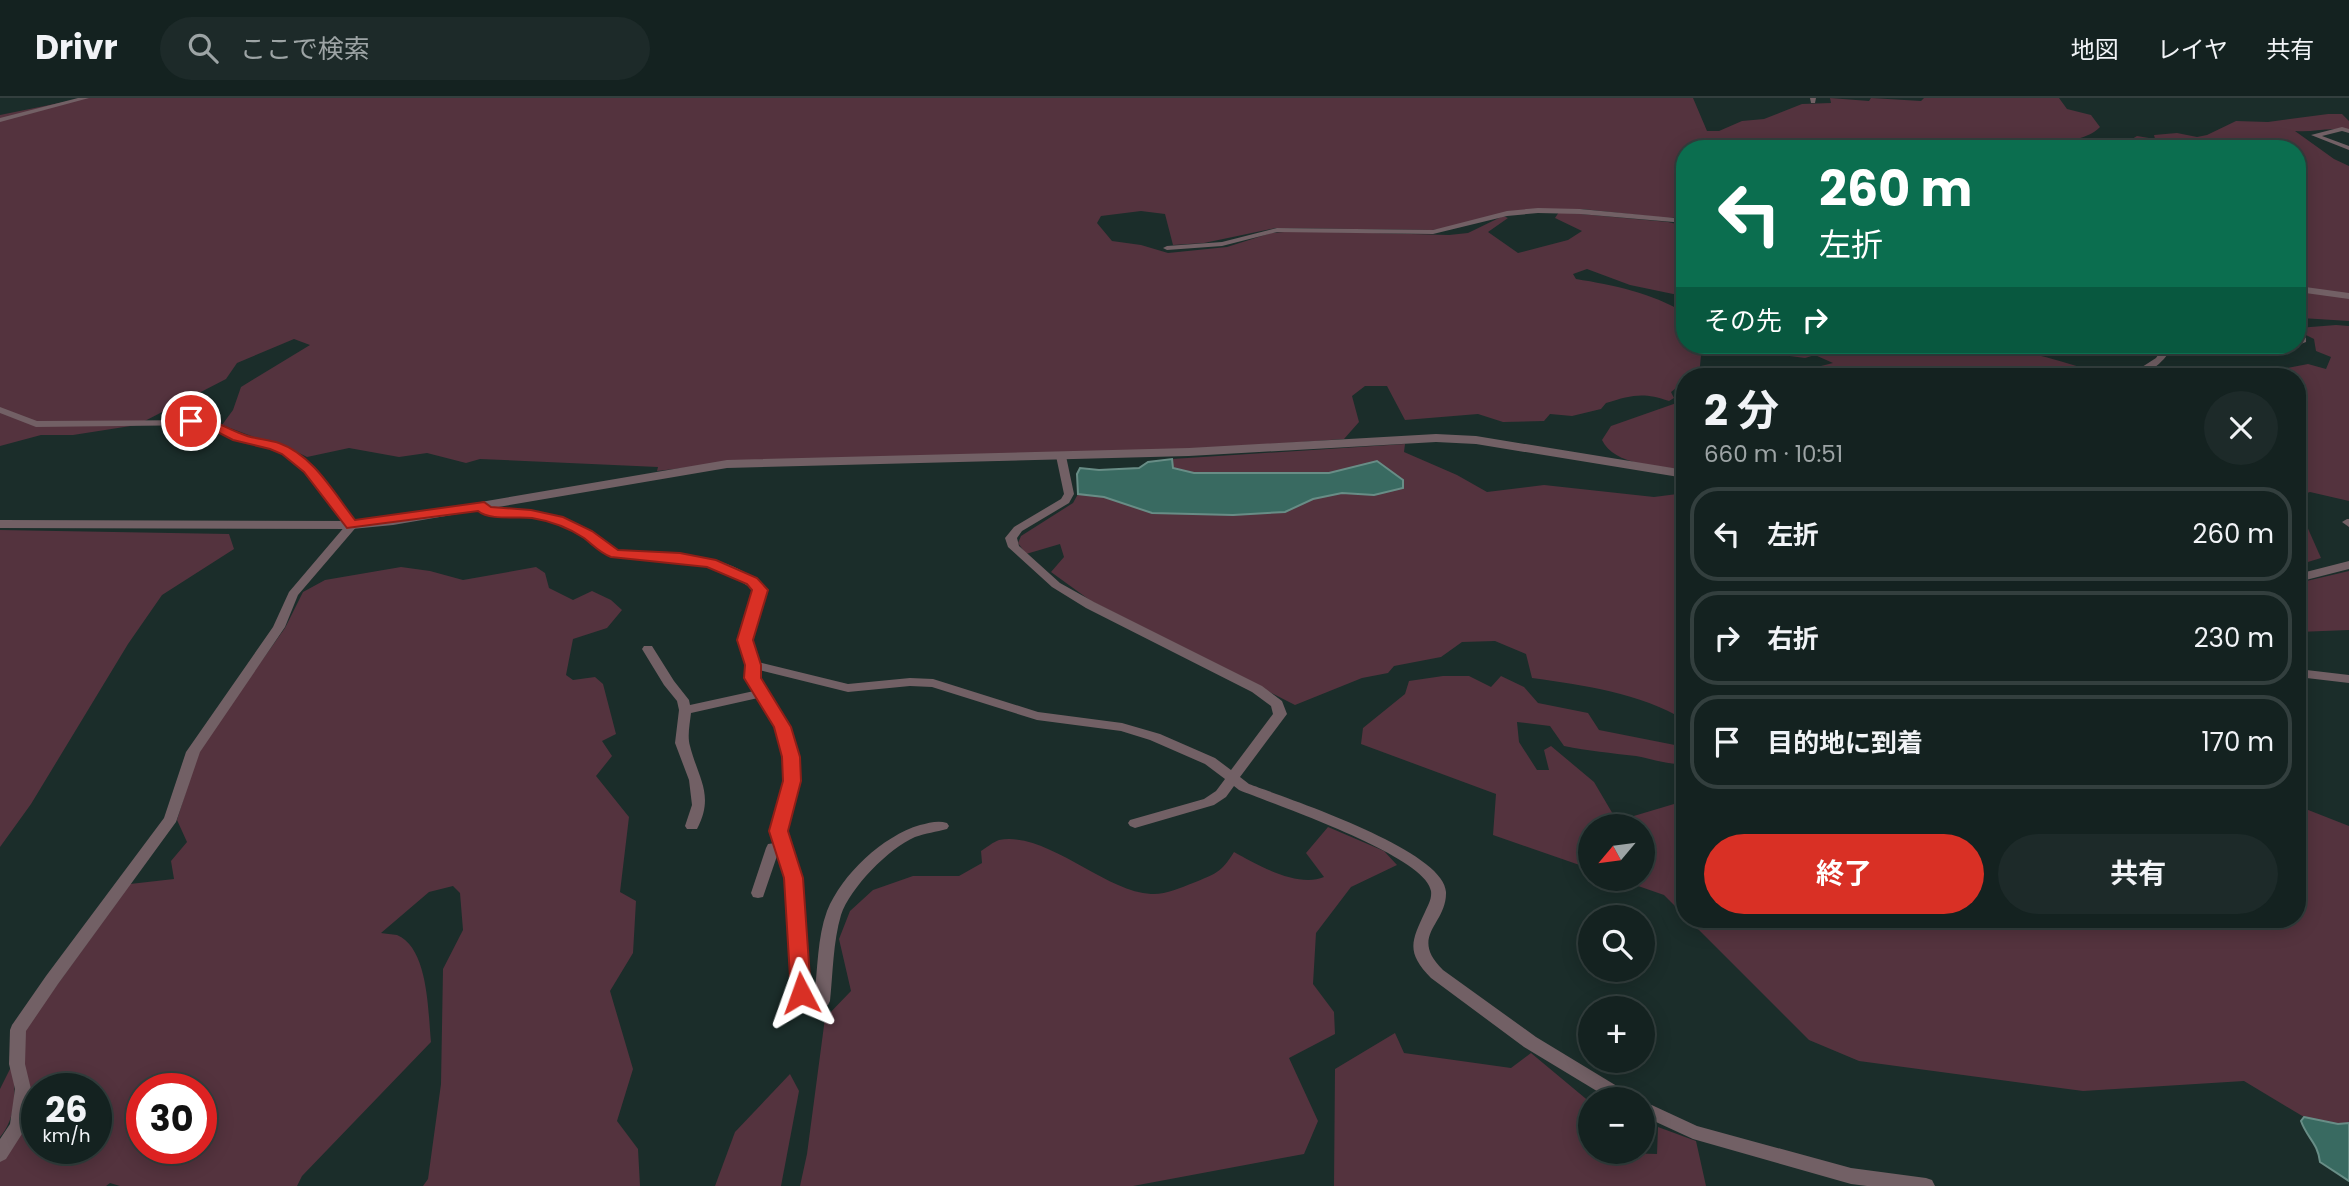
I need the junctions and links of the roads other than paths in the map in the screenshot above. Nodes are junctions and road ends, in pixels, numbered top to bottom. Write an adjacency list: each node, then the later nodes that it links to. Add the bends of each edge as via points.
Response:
1 (86, 98): 2 (street)
2 (0, 120)
3 (2349, 131): 4 (street, via 2314,135)
4 (2349, 148)
5 (1676, 220): 6 (street, via 1583,211 1518,212 1433,232 1277,230 1222,244)
6 (1167, 248)
7 (2306, 290): 8 (street)
8 (2349, 296)
9 (2163, 354): 10 (street)
10 (2146, 368)
11 (0, 410): 16 (street, via 36,424 209,422 237,438 286,452 309,469)
12 (1061, 456): 13 (street, via 1436,438 1476,440); 14 (street, via 727,464); 25 (street, via 1069,494 1065,501 1018,529 1011,538 1014,547 1056,585 1090,606 1257,689 1277,704 1280,714)
13 (1676, 473)
14 (484, 506): 16 (street); 20 (street, via 485,511 558,520 616,554 711,563 752,581 760,590 745,640)
15 (0, 524): 16 (street)
16 (352, 525): 33 (street, via 293,594 279,627 192,752 171,818 18,1030 17,1063 23,1089 18,1126)
17 (2349, 565): 18 (street)
18 (2306, 576)
19 (648, 649): 24 (street)
20 (753, 665): 23 (street, via 753,678); 25 (street, via 848,688 933,683 1037,716 1122,727 1210,761)
21 (2306, 674): 22 (street)
22 (2349, 679)
23 (761, 693): 24 (street); 29 (street, via 782,727 791,757 792,781 778,831)
24 (685, 710): 27 (street, via 682,743 696,780 699,804)
25 (1234, 778): 26 (street, via 1209,802); 31 (street, via 1244,787 1369,836 1430,874 1439,889 1421,936 1426,963 1530,1042)
26 (1135, 822)
27 (692, 826)
28 (942, 826): 29 (street, via 919,829 894,840 849,888 834,914 822,1001 805,1007 794,878)
29 (782, 847): 30 (street, via 773,848)
30 (758, 893)
31 (1603, 1087)
32 (1655, 1114): 34 (street, via 1693,1132 1851,1176)
33 (0, 1154)
34 (1926, 1186)

